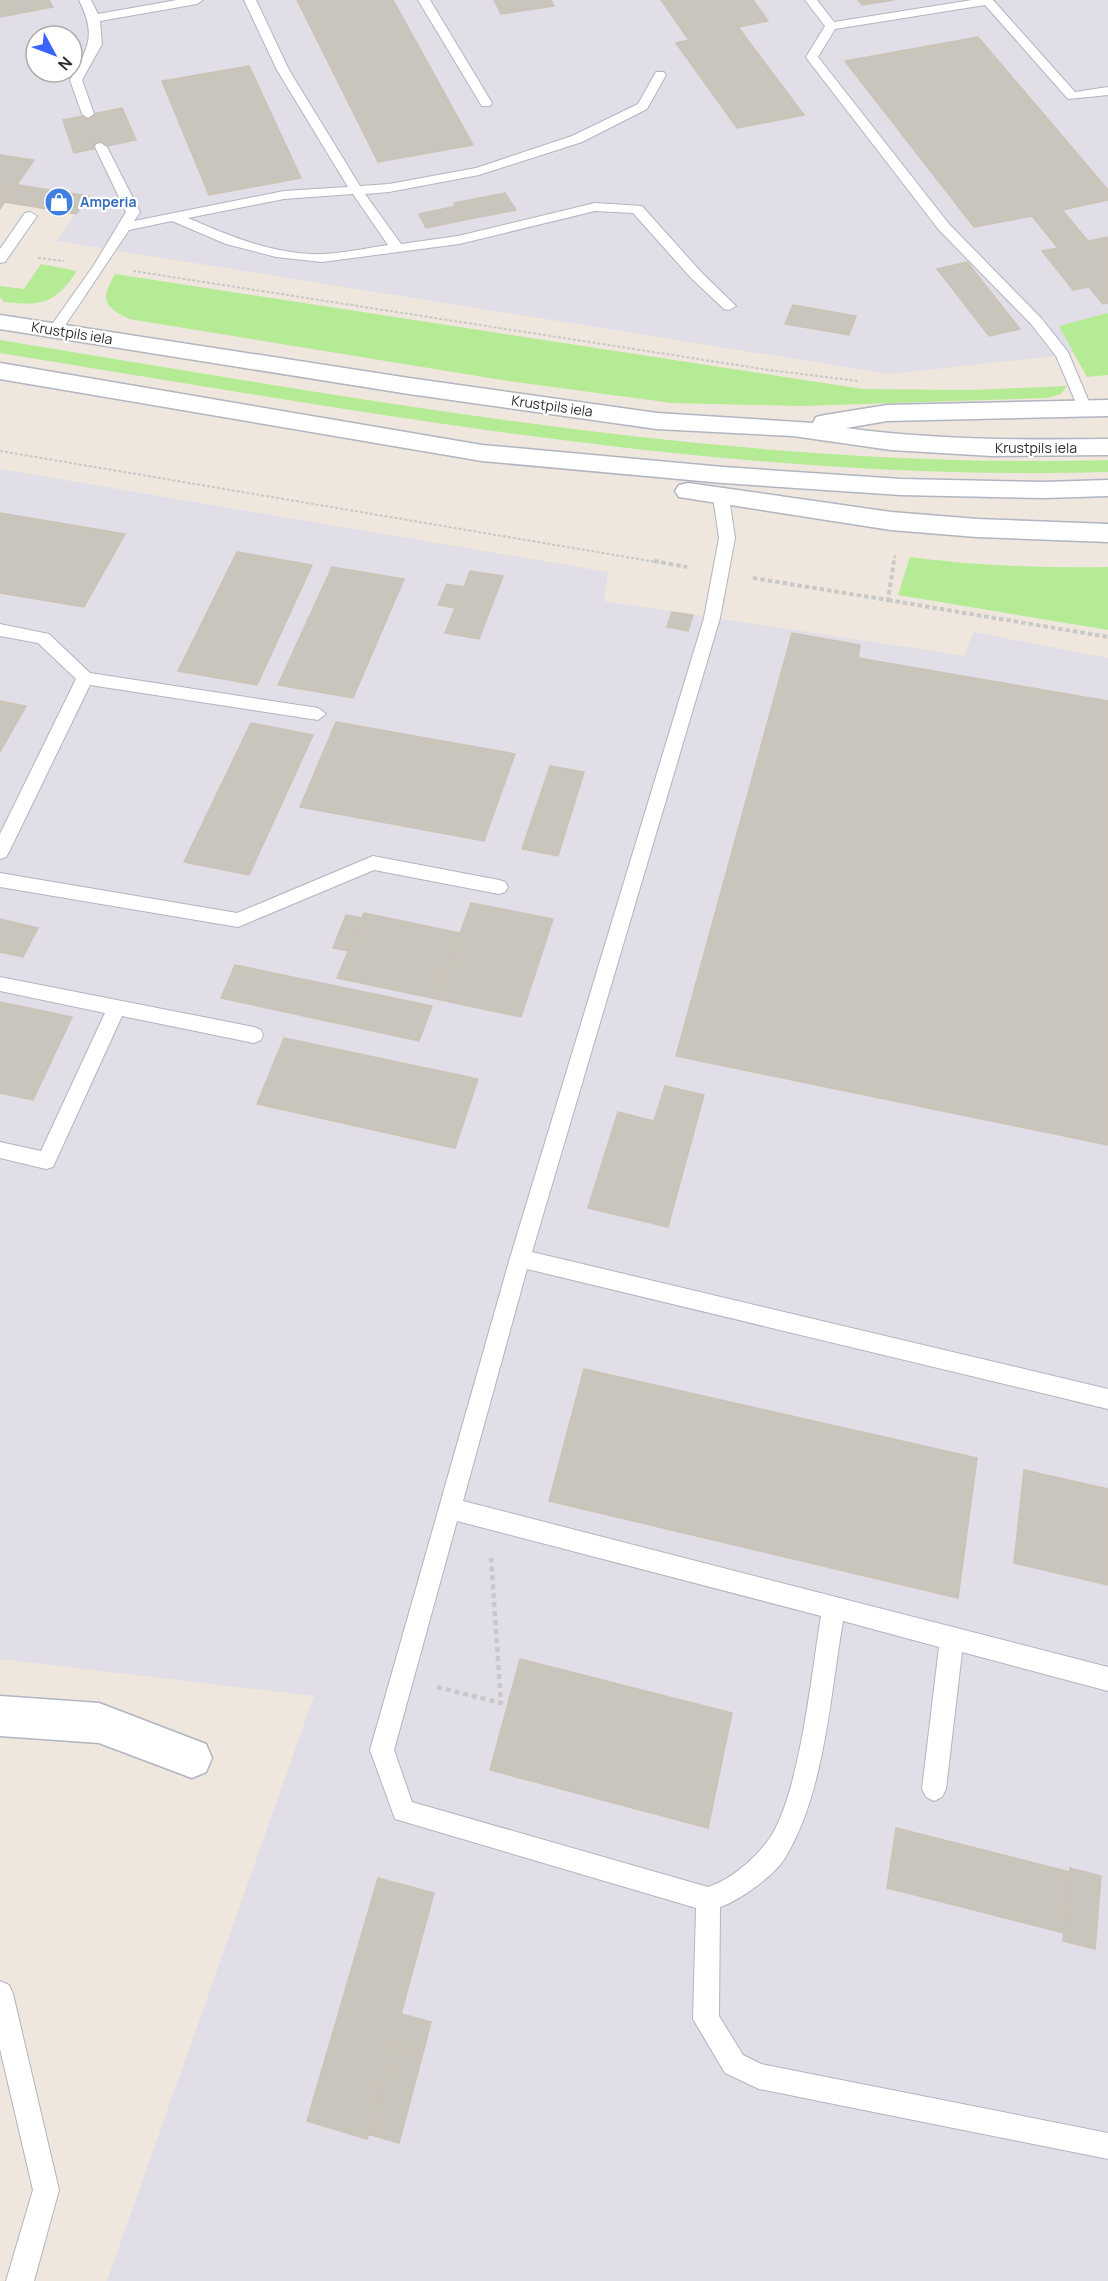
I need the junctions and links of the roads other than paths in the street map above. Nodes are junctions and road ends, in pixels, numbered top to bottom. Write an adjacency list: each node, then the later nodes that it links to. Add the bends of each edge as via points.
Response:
1 (85, 0): 7 (lane)
2 (197, 0): 7 (lane)
3 (250, 0): 14 (lane, via 283,70)
4 (424, 0): 11 (lane)
5 (811, 0): 8 (lane)
6 (988, 0): 8 (lane); 10 (lane, via 1072,96)
7 (94, 18): 12 (lane, via 96,44 76,80)
8 (831, 26): 24 (lane, via 812,57 944,227 1064,355)
9 (660, 75): 14 (lane, via 643,106 577,139 479,171)
10 (1108, 92)
11 (486, 103)
12 (88, 114)
13 (101, 147): 17 (lane, via 133,212)
14 (357, 191): 16 (lane, via 284,195); 18 (lane)
15 (30, 216): 19 (lane)
16 (173, 217): 17 (lane); 18 (lane, via 231,241 276,252 322,258)
17 (124, 227): 22 (lane)
18 (397, 248): 20 (lane, via 459,240 595,207 638,209)
19 (2, 256)
20 (729, 306)
21 (0, 322): 22 (main road, Krustpils iela)
22 (55, 330): 25 (main road, Krustpils iela, via 657,421)
23 (0, 371): 27 (main road)
24 (1097, 409): 25 (main road, via 887,413)
25 (794, 428): 26 (main road, Krustpils iela, via 891,442 992,448)
26 (1108, 447)
27 (482, 453): 28 (main road, via 901,487); 29 (main road)
28 (1108, 488)
29 (721, 497): 30 (main road, via 891,521); 41 (lane, via 727,538 706,641)
30 (1108, 533)
31 (0, 630): 32 (lane, via 43,638)
32 (85, 678): 33 (lane); 34 (lane)
33 (318, 714)
34 (0, 852)
35 (0, 880): 36 (lane, via 238,920 373,864)
36 (499, 887)
37 (0, 984): 38 (lane)
38 (117, 1007): 39 (lane); 40 (lane, via 46,1161)
39 (254, 1035)
40 (0, 1150)
41 (520, 1258): 42 (lane); 43 (lane)
42 (1108, 1399)
43 (449, 1508): 44 (lane); 50 (lane, via 382,1750 403,1811)
44 (834, 1606): 45 (lane); 50 (lane, via 802,1794 776,1851 732,1891)
45 (952, 1637): 46 (lane); 49 (lane)
46 (1108, 1679)
47 (0, 1716): 48 (main road, via 99,1723)
48 (192, 1758)
49 (934, 1789)
50 (708, 1899): 52 (lane, via 706,2019 734,2064 759,2076)
51 (0, 1994): 53 (lane, via 46,2190)
52 (1108, 2146)
53 (20, 2281)

